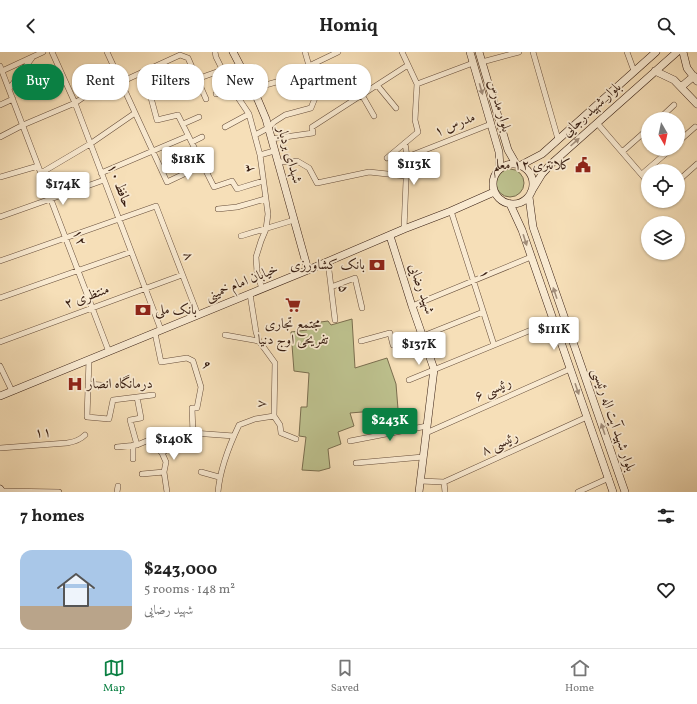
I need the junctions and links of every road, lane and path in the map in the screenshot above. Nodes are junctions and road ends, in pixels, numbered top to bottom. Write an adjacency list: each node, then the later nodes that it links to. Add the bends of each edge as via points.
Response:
1 (43, 52): 17 (street)
2 (52, 52): 50 (street, حافظ ۱۰)
3 (107, 52): 20 (street)
4 (215, 52): 23 (street, ۳)
5 (233, 52): 24 (main road, شهدای بردبار)
6 (305, 52): 25 (street)
7 (338, 52): 26 (street)
8 (402, 52): 27 (street)
9 (470, 52): 19 (main road, بلوار مدرس)
10 (480, 52): 18 (main road, بلوار مدرس)
11 (519, 52): 18 (street)
12 (533, 52): 75 (street)
13 (628, 52): 28 (street)
14 (656, 52): 28 (main road, بلوار شهید رجایی)
15 (676, 52): 29 (main road, بلوار شهید رجایی)
16 (683, 52): 31 (main road, via 687,68)
17 (32, 57): 30 (street); 35 (street)
18 (482, 62): 90 (main road, بلوار مدرس, via 508,150)
19 (473, 63): 32 (street); 63 (main road, بلوار مدرس, one-way to 63)
20 (112, 64)
21 (160, 64): 22 (street, via 180,54 188,58)
22 (191, 64)
23 (219, 64)
24 (239, 64)
25 (308, 64)
26 (313, 64)
27 (408, 65): 32 (street); 33 (street)
28 (634, 71): 55 (main road, بلوار شهید رجایی)
29 (655, 71): 34 (main road, via 674,80); 61 (main road, بلوار شهید رجایی)
30 (1, 73): 35 (street, ۱۲)
31 (695, 78): 34 (main road)
32 (417, 84): 77 (street, via 415,120 418,132)
33 (377, 85): 36 (street); 54 (street)
34 (681, 87): 51 (main road)
35 (9, 89): 38 (street, ۱۲)
36 (371, 89)
37 (204, 95): 39 (street)
38 (12, 96)
39 (206, 99)
40 (12, 100): 53 (street)
41 (13, 100): 64 (street, ۱۲)
42 (79, 100): 50 (street)
43 (129, 100): 57 (street)
44 (152, 100): 62 (street, via 157,120 178,115)
45 (240, 100): 58 (street, ۳)
46 (257, 100): 67 (main road, شهدای بردبار)
47 (314, 100): 67 (street, via 311,108 285,115)
48 (354, 100): 74 (street, via 312,126 313,133)
49 (365, 100): 59 (street)
50 (75, 103): 64 (street); 78 (street, حافظ ۱۰)
51 (697, 104)
52 (674, 105): 56 (street)
53 (0, 106)
54 (396, 108)
55 (588, 112): 61 (main road); 75 (main road, بلوار شهید رجایی)
56 (666, 112)
57 (135, 113): 78 (street); 79 (street)
58 (249, 114): 65 (street); 68 (street, ۳)
59 (374, 116)
60 (199, 117): 62 (street)
61 (597, 123): 81 (street); 102 (main road, بلوار شهید رجایی, one-way to 61, via 551,164)
62 (183, 124): 70 (street)
63 (490, 124): 84 (street, مدرس ۱); 92 (main road, بلوار مدرس, via 499,152)
64 (23, 125): 72 (street); 91 (street, ۱۲)
65 (225, 127)
66 (695, 127): 71 (street)
67 (268, 128): 68 (street); 74 (main road, شهدای بردبار)
68 (255, 135): 82 (street, ۳)
69 (641, 135): 81 (street)
70 (188, 136): 76 (street); 79 (street)
71 (685, 136)
72 (0, 137)
73 (202, 137): 76 (street)
74 (271, 139): 80 (main road, شهدای بردبار)
75 (558, 139): 90 (main road, بلوار شهید رجایی, via 542,154)
76 (192, 142): 89 (street)
77 (405, 143): 84 (street); 85 (street)
78 (90, 144): 93 (street); 94 (street, حافظ ۱۰)
79 (153, 151): 89 (street, via 167,182); 94 (street)
80 (274, 151): 82 (street); 86 (main road, شهدای بردبار)
81 (622, 152): 95 (street)
82 (260, 155): 100 (street, ۳)
83 (663, 156): 87 (street)
84 (407, 157): 97 (street)
85 (387, 158)
86 (278, 162): 97 (street, via 297,161 309,168 317,182 369,172); 110 (main road, شهدای بردبار)
87 (654, 164)
88 (697, 164): 96 (street)
89 (203, 165): 100 (street, via 214,187 232,181 237,189)
90 (518, 165): 92 (main road, via 505,165); 102 (main road, via 532,176)
91 (38, 166): 93 (street, ۱۲); 98 (street)
92 (500, 168): 101 (main road, via 492,181)
93 (41, 173): 103 (street, ۱۲)
94 (101, 173): 99 (street, حافظ ۱۰)
95 (641, 173)
96 (685, 175)
97 (406, 176): 112 (street)
98 (0, 177)
99 (104, 180): 103 (street); 109 (street, حافظ ۱۰)
100 (263, 182): 104 (street, ۳)
101 (494, 192): 105 (main road, via 500,200); 107 (main road, خیابان امام خمینی)
102 (530, 194): 105 (main road, via 520,203); 166 (main road, بلوار شهید آیت اله رئیسی, one-way to 102, via 533,228)
103 (51, 199): 108 (street); 115 (street, ۱۲)
104 (266, 199): 106 (street); 111 (street, ۳)
105 (510, 204): 117 (main road, بلوار شهید آیت اله رئیسی, one-way to 117)
106 (218, 209)
107 (451, 212): 112 (main road, خیابان امام خمینی); 123 (street, ۱)
108 (0, 217)
109 (119, 219): 115 (street); 116 (street, حافظ ۱۰); 122 (street, ۸, via 156,206)
110 (294, 220): 111 (street); 121 (main road, شهدای بردبار)
111 (266, 229): 113 (street); 126 (street, ۳, via 256,257)
112 (404, 229): 114 (main road, خیابان امام خمینی)
113 (241, 236)
114 (390, 236): 119 (main road, خیابان امام خمینی); 129 (main road, شهید رضایی)
115 (66, 238): 118 (street); 120 (street, ۱۲)
116 (131, 252): 120 (street); 125 (street, حافظ ۱۰)
117 (531, 257): 123 (street); 135 (main road, بلوار شهید آیت اله رئیسی)
118 (0, 261)
119 (328, 262): 121 (main road, خیابان امام خمینی); 124 (street, ۵)
120 (78, 270): 128 (street); 130 (street, ۱۲)
121 (308, 270): 126 (main road, خیابان امام خمینی)
122 (182, 275): 125 (street, منتظری ۲); 133 (street, ۸)
123 (473, 281): 129 (street); 132 (street, ۱)
124 (331, 287): 131 (street, via 355,278); 134 (street, ۵)
125 (146, 289): 130 (street, منتظری ۲); 136 (street, حافظ ۱۰)
126 (262, 289): 127 (main road, خیابان امام خمینی)
127 (250, 294): 133 (main road, خیابان امام خمینی); 139 (street, ۷)
128 (0, 298)
129 (412, 306): 137 (main road, شهید رضایی)
130 (93, 308): 141 (street, منتظری ۲); 143 (street, ۱۲)
131 (362, 308)
132 (483, 312): 137 (street); 142 (street, ۱)
133 (198, 315): 136 (main road, خیابان امام خمینی)
134 (335, 320)
135 (553, 320): 142 (street); 147 (main road, بلوار شهید آیت اله رئیسی)
136 (158, 332): 143 (main road, خیابان امام خمینی); 158 (street, ۹, via 161,362 186,358 193,361 201,387 197,408 192,408)
137 (423, 334): 140 (street, via 393,345 390,333); 146 (main road, شهید رضایی)
138 (225, 335): 139 (street)
139 (259, 341): 155 (street, ۷, via 275,364)
140 (361, 341)
141 (0, 342)
142 (494, 345): 146 (street)
143 (109, 352): 144 (main road, خیابان امام خمینی)
144 (89, 360): 149 (street); 151 (main road, خیابان امام خمینی)
145 (0, 366): 151 (street)
146 (434, 369): 148 (street); 157 (main road, شهید رضایی)
147 (570, 369): 156 (main road, بلوار شهید آیت اله رئیسی, one-way to 156); 157 (street, رئیسی ۶)
148 (409, 380)
149 (88, 384): 150 (street); 154 (street, via 86,417 110,419 113,400)
150 (101, 385)
151 (12, 391): 153 (main road, خیابان امام خمینی)
152 (153, 395): 154 (street)
153 (0, 396)
154 (137, 397): 163 (street, via 141,418 130,420)
155 (274, 416): 160 (street, ۷, via 239,425); 161 (street, via 280,425 281,433)
156 (587, 417): 167 (main road, بلوار شهید آیت اله رئیسی); 178 (street, رئیسی ۸)
157 (427, 429): 162 (street, رئیسی ۶); 169 (main road, شهید رضایی)
158 (193, 433): 160 (street); 168 (street, via 183,432 174,445)
159 (85, 435): 165 (street, ۱۱, via 67,443)
160 (234, 436): 175 (street, ۷)
161 (296, 439)
162 (350, 441)
163 (135, 445): 164 (street); 168 (street, via 149,440); 170 (street)
164 (117, 447)
165 (0, 448)
166 (610, 449): 167 (main road); 189 (main road, بلوار شهید آیت اله رئیسی)
167 (599, 452): 176 (main road, بلوار شهید آیت اله رئیسی)
168 (162, 453): 172 (street, via 166,462)
169 (423, 457): 171 (street); 177 (main road, شهید رضایی)
170 (133, 459)
171 (356, 463)
172 (164, 472): 174 (street); 183 (street)
173 (201, 472): 175 (street)
174 (142, 474)
175 (219, 477): 184 (street, ۷)
176 (609, 478): 187 (street); 188 (main road, بلوار شهید آیت اله رئیسی)
177 (420, 481): 178 (street, رئیسی ۸); 185 (main road, شهید رضایی)
178 (444, 482): 186 (street)
179 (118, 486): 182 (street)
180 (1, 490): 181 (street)
181 (59, 492)
182 (117, 492)
183 (167, 492)
184 (218, 492)
185 (419, 492)
186 (445, 492)
187 (578, 492)
188 (613, 492)
189 (625, 492)

